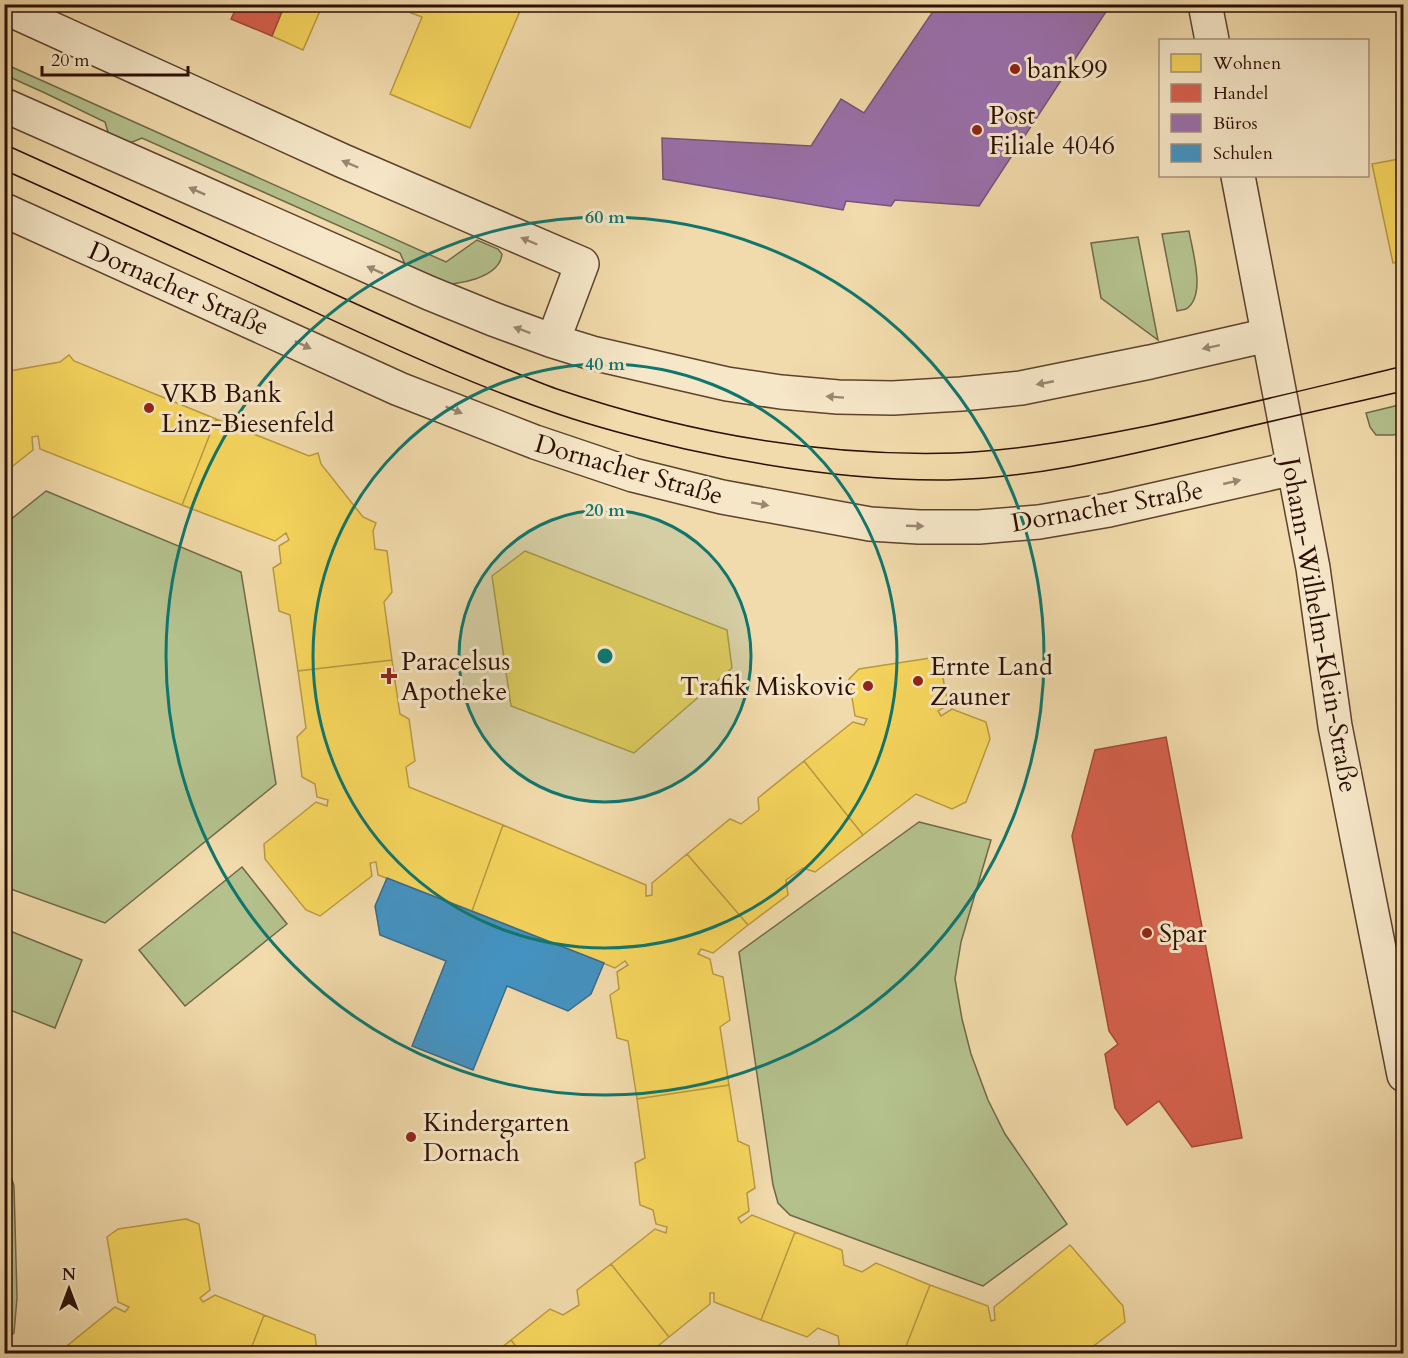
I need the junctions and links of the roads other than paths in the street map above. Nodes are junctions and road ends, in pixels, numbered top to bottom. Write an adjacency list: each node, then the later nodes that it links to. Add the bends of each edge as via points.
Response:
1 (1205, 4): 3 (street)
2 (4, 7): 8 (street, one-way to 2, via 582,264)
3 (1212, 39)
4 (4, 105): 8 (street, one-way to 4, via 429,293)
5 (1238, 177): 7 (street, Johann-Wilhelm-Klein-Straße)
6 (4, 210): 9 (street, Dornacher Straße, one-way to 9, via 408,392 535,442 633,475 722,498 870,524 979,527 1109,510)
7 (1268, 335): 8 (street, one-way to 8, via 1021,388 893,398 838,398 727,384 592,353); 9 (street, Johann-Wilhelm-Klein-Straße)
8 (553, 340)
9 (1294, 468): 10 (street, Johann-Wilhelm-Klein-Straße, via 1313,568 1335,726)
10 (1404, 1075)

